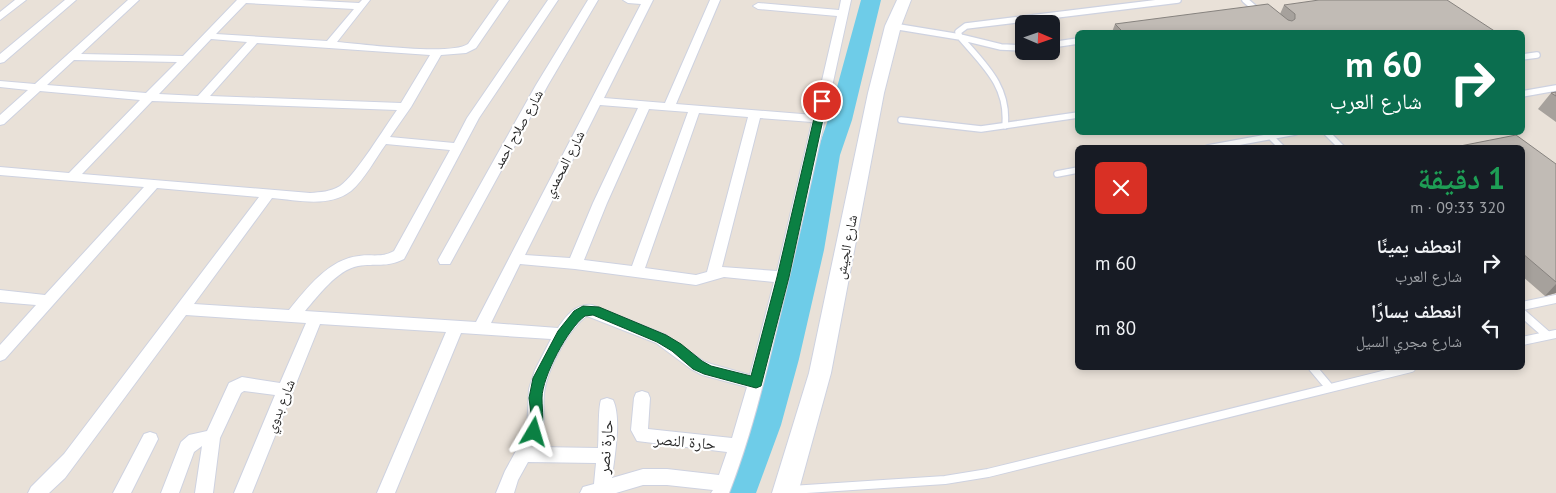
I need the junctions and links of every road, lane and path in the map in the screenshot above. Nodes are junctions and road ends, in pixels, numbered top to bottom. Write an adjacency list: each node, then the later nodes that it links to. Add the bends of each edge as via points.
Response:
1 (21, 0): 18 (street)
2 (71, 0): 32 (street)
3 (134, 0): 30 (street)
4 (242, 0): 14 (street); 20 (street)
5 (504, 0): 27 (street, via 472,46 456,52)
6 (553, 0): 57 (street, via 473,118)
7 (593, 0): 65 (street, شارع صلاح احمد)
8 (628, 0): 13 (street)
9 (715, 0): 41 (street)
10 (904, 0): 19 (street, شارع الجيش)
11 (1178, 0): 21 (lane, via 966,26 960,28)
12 (1245, 0): 17 (lane, via 1262,15)
13 (647, 1): 39 (street, شارع المحمدي)
14 (364, 3): 24 (street)
15 (758, 6): 16 (street)
16 (844, 6): 46 (street)
17 (1253, 16)
18 (0, 17)
19 (893, 26): 21 (lane); 99 (street, شارع الجيش, via 876,92 820,373)
20 (207, 36): 22 (street); 31 (street)
21 (960, 36): 26 (lane); 49 (lane, via 1006,100)
22 (254, 40): 24 (street); 38 (street)
23 (1075, 41): 25 (lane)
24 (330, 44): 27 (street)
25 (1060, 44)
26 (1015, 48)
27 (437, 52): 42 (street)
28 (1538, 54): 29 (lane)
29 (1525, 56)
30 (72, 57): 31 (street); 34 (street)
31 (185, 59): 37 (street)
32 (0, 60)
33 (0, 84): 34 (street)
34 (40, 87): 37 (street); 48 (street)
35 (1556, 88): 36 (lane)
36 (1525, 93)
37 (148, 97): 38 (street); 61 (street)
38 (202, 98): 42 (street)
39 (596, 101): 40 (street); 64 (street, شارع المحمدي)
40 (645, 104): 41 (street); 66 (street)
41 (669, 107): 43 (street)
42 (406, 108): 53 (street)
43 (695, 109): 44 (street); 67 (street)
44 (755, 114): 46 (street); 68 (street)
45 (1075, 115): 49 (lane)
46 (818, 119): 69 (street)
47 (901, 120): 49 (lane, via 968,128)
48 (0, 121)
49 (1005, 126)
50 (1281, 135): 52 (lane)
51 (1329, 135): 56 (lane)
52 (1271, 137): 54 (lane); 55 (lane)
53 (383, 140): 57 (street); 63 (street, via 346,188 330,196)
54 (1225, 145)
55 (1279, 145)
56 (1339, 145)
57 (458, 147): 75 (street, via 399,256 384,262 348,264 315,290)
58 (1075, 171): 60 (lane)
59 (0, 172): 61 (street)
60 (1056, 174)
61 (71, 178): 62 (street)
62 (154, 184): 63 (street); 72 (street)
63 (268, 194): 74 (street)
64 (516, 259): 66 (street); 79 (street, شارع المحمدي)
65 (445, 260)
66 (576, 264): 67 (street)
67 (637, 272): 68 (street, via 701,280)
68 (713, 275): 69 (street, via 723,272)
69 (783, 277): 87 (street)
70 (0, 296): 72 (street)
71 (1556, 299): 73 (lane)
72 (48, 301): 84 (street)
73 (1525, 305)
74 (182, 309): 75 (street); 100 (street, via 70,459)
75 (293, 316): 77 (street)
76 (1525, 316): 82 (lane)
77 (316, 318): 78 (street); 89 (street, شارع بدوي)
78 (456, 327): 79 (street); 105 (street)
79 (481, 328): 80 (street)
80 (562, 334): 87 (street, via 578,314 594,311 661,339 708,370); 95 (street, via 540,378 536,398 537,423)
81 (1556, 334): 82 (lane)
82 (1547, 336): 83 (lane)
83 (1525, 340)
84 (0, 355)
85 (1316, 370): 88 (lane)
86 (1402, 370): 88 (lane)
87 (756, 383): 94 (street)
88 (1330, 387): 99 (lane, via 988,473 945,480)
89 (286, 390): 92 (street, via 238,386); 104 (street, شارع بدوي)
90 (642, 398): 94 (street, حارة النصر, via 639,430 643,436)
91 (608, 406): 96 (street, حارة نصر)
92 (212, 438): 102 (street, via 195,440 187,447); 103 (street)
93 (150, 439): 101 (street)
94 (738, 446): 97 (street)
95 (524, 454): 96 (street); 106 (street)
96 (606, 456): 98 (street, حارة نصر)
97 (722, 488): 98 (street, via 656,476 625,481)
98 (596, 491)
99 (785, 492)
100 (37, 493)
101 (122, 493)
102 (170, 493)
103 (204, 493)
104 (244, 493)
105 (386, 493)
106 (505, 493)

